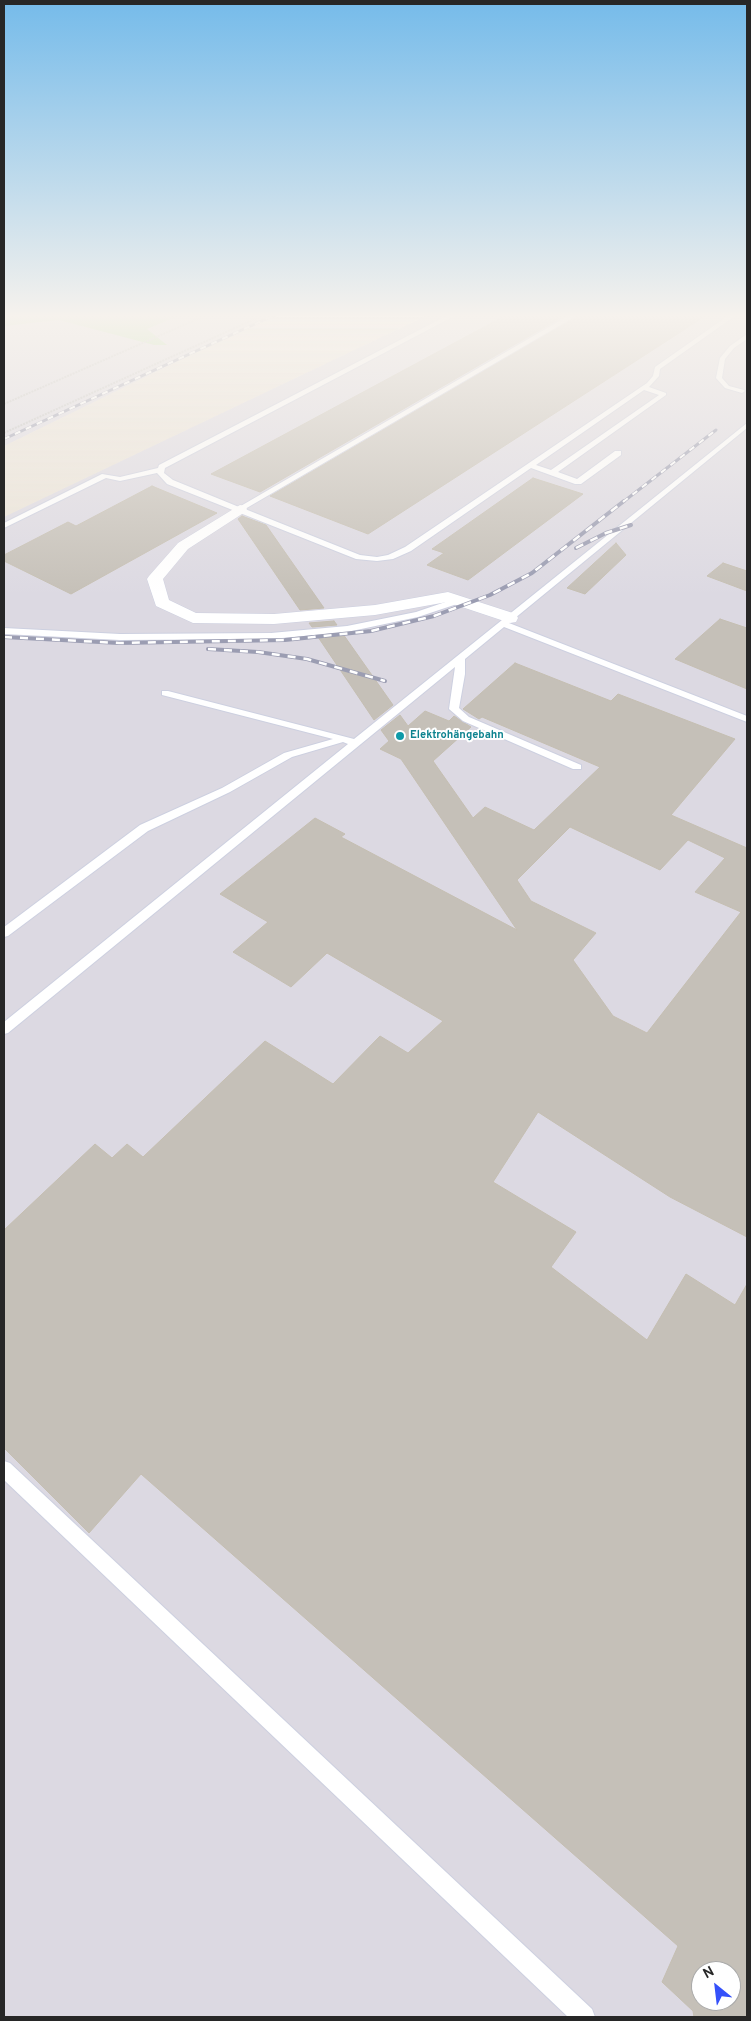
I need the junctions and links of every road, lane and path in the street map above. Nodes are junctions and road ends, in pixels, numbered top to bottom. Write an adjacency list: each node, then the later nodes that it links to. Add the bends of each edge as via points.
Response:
1 (61, 407): 7 (path)
2 (276, 407): 11 (lane)
3 (416, 407): 13 (lane)
4 (622, 407): 8 (lane)
5 (641, 407): 8 (lane)
6 (747, 425): 16 (lane)
7 (4, 433)
8 (590, 436): 10 (lane); 12 (lane)
9 (618, 453): 12 (lane, via 578,482)
10 (530, 465): 12 (lane); 13 (lane, via 408,549 377,559 359,557)
11 (161, 470): 13 (lane, via 160,474 170,482); 14 (lane, via 120,479 105,476)
12 (552, 473)
13 (240, 510): 15 (street, via 183,546 155,579 162,604 193,618 274,619 375,610 448,598)
14 (4, 526)
15 (460, 600): 16 (street); 17 (lane, via 418,614 347,629 271,636 120,637)
16 (507, 621): 18 (lane); 20 (lane)
17 (4, 631)
18 (460, 658): 22 (lane); 23 (lane, via 454,709 466,719)
19 (165, 693): 21 (lane)
20 (747, 719)
21 (343, 738): 22 (lane); 24 (lane, via 288,755 226,790 144,828)
22 (355, 743): 25 (lane)
23 (577, 767)
24 (4, 933)
25 (4, 1028)
26 (4, 1469): 27 (lane)
27 (584, 2017)

